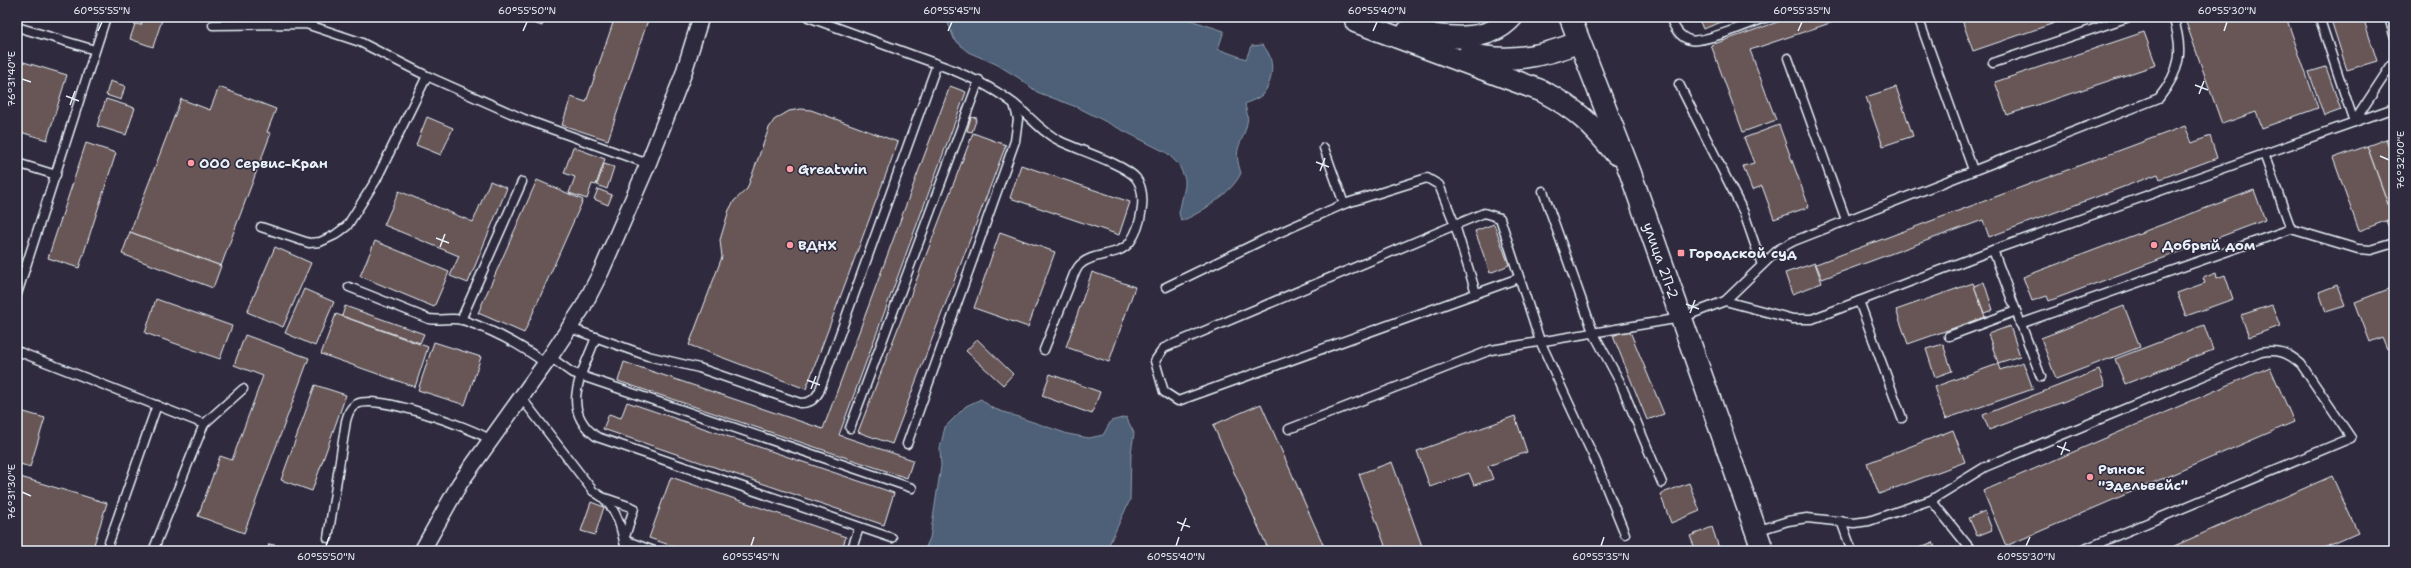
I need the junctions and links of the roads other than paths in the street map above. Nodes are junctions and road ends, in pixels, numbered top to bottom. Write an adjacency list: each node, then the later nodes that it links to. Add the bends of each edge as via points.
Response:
1 (106, 17): 18 (lane)
2 (701, 17): 32 (street, via 683,75)
3 (808, 17): 22 (lane)
4 (1512, 17): 13 (main road, via 1494,30 1478,35 1456,37)
5 (1570, 17): 17 (main road, улица 2П-2)
6 (1670, 17): 7 (lane, via 1683,37 1698,41)
7 (1768, 17)
8 (1918, 17): 33 (lane)
9 (2129, 17): 21 (lane)
10 (2173, 17): 33 (lane, via 2181,53 2173,80 2159,98)
11 (2319, 17): 28 (lane)
12 (2389, 17): 16 (lane)
13 (1350, 19): 17 (main road, via 1444,48 1496,59 1537,56); 34 (main road, via 1542,91 1566,104 1597,130)
14 (213, 25): 23 (lane, via 306,24 360,42)
15 (17, 27): 18 (lane)
16 (2394, 35)
17 (1579, 42): 34 (main road, улица 2П-2)
18 (95, 50): 35 (lane)
19 (1788, 58): 39 (lane)
20 (2394, 62): 28 (lane)
21 (1993, 63)
22 (937, 64): 24 (lane); 60 (lane, via 814,400 800,403 698,368 648,356)
23 (427, 76): 32 (lane, via 535,124); 41 (lane, via 376,180 347,226 320,242 309,243)
24 (979, 80): 26 (lane); 72 (lane)
25 (1679, 84): 45 (lane, via 1744,213)
26 (1014, 103): 62 (lane, via 1040,128 1058,140 1127,170 1136,178 1143,196 1137,226 1130,242 1122,248 1081,263 1074,274); 75 (lane, via 1018,119 1015,141)
27 (2394, 108): 28 (lane)
28 (2354, 122): 30 (lane)
29 (1324, 148): 38 (lane)
30 (2264, 154): 42 (lane); 44 (lane)
31 (17, 163): 35 (lane)
32 (648, 164): 57 (street, via 601,272)
33 (1973, 170): 39 (lane)
34 (1630, 172): 54 (main road, улица 2П-2)
35 (56, 175): 50 (lane)
36 (522, 182): 55 (lane)
37 (1543, 191): 58 (lane)
38 (1344, 204): 40 (lane, via 1427,178 1439,184); 48 (lane, via 1262,240)
39 (1846, 220): 45 (lane, via 1779,249)
40 (1455, 225): 46 (lane, via 1484,213 1500,218); 49 (lane); 49 (lane, via 1164,348 1155,361 1164,392 1178,401)
41 (261, 227)
42 (2290, 229): 43 (lane, via 2358,250 2371,250); 56 (lane)
43 (2394, 243)
44 (1993, 250): 52 (lane); 53 (lane)
45 (1762, 265): 51 (lane)
46 (1519, 278): 49 (lane); 61 (lane)
47 (349, 287): 55 (lane, via 429,319)
48 (1166, 287)
49 (1476, 293)
50 (17, 294)
51 (1725, 301): 52 (lane, via 1793,319 1812,319); 54 (lane)
52 (1859, 301): 70 (lane)
53 (2016, 311): 56 (lane); 59 (lane)
54 (1681, 318): 58 (lane); 82 (main road, улица 2П-2)
55 (461, 320): 64 (lane)
56 (2020, 324): 66 (lane)
57 (570, 328): 60 (lane); 64 (street)
58 (1593, 332): 61 (lane); 76 (lane, via 1620,382)
59 (1949, 336)
60 (596, 337): 65 (lane)
61 (1540, 341): 73 (lane, via 1491,350); 83 (lane, via 1596,462)
62 (1044, 350)
63 (17, 351): 69 (lane)
64 (547, 360): 65 (lane); 68 (street)
65 (582, 376): 77 (lane); 81 (lane, via 575,394 575,407 583,424 597,437)
66 (2040, 377)
67 (243, 389): 71 (lane)
68 (520, 396): 74 (street); 78 (lane, via 568,461)
69 (157, 405): 71 (lane); 87 (lane)
70 (1902, 418)
71 (204, 424): 88 (lane)
72 (850, 428)
73 (1289, 429)
74 (489, 440): 84 (lane, via 471,429 427,414 379,403 358,404 350,410 346,421); 89 (street, via 460,483)
75 (907, 444)
76 (1662, 483)
77 (912, 488)
78 (602, 498): 86 (lane, via 613,508); 86 (lane, via 634,508)
79 (1932, 500): 80 (lane, via 1869,521); 95 (lane); 96 (lane, via 1985,467 2261,352 2276,350 2290,354 2300,364 2351,438)
80 (1841, 522): 82 (lane, via 1807,518); 94 (lane)
81 (859, 528): 85 (lane); 92 (lane)
82 (1756, 531): 93 (main road, улица 2П-2)
83 (1625, 534)
84 (328, 538)
85 (892, 538)
86 (624, 540): 90 (lane); 91 (lane)
87 (106, 551)
88 (153, 551)
89 (422, 551)
90 (626, 551)
91 (654, 551)
92 (851, 551)
93 (1763, 551)
94 (1852, 551)
95 (1972, 551)
96 (2080, 551)

